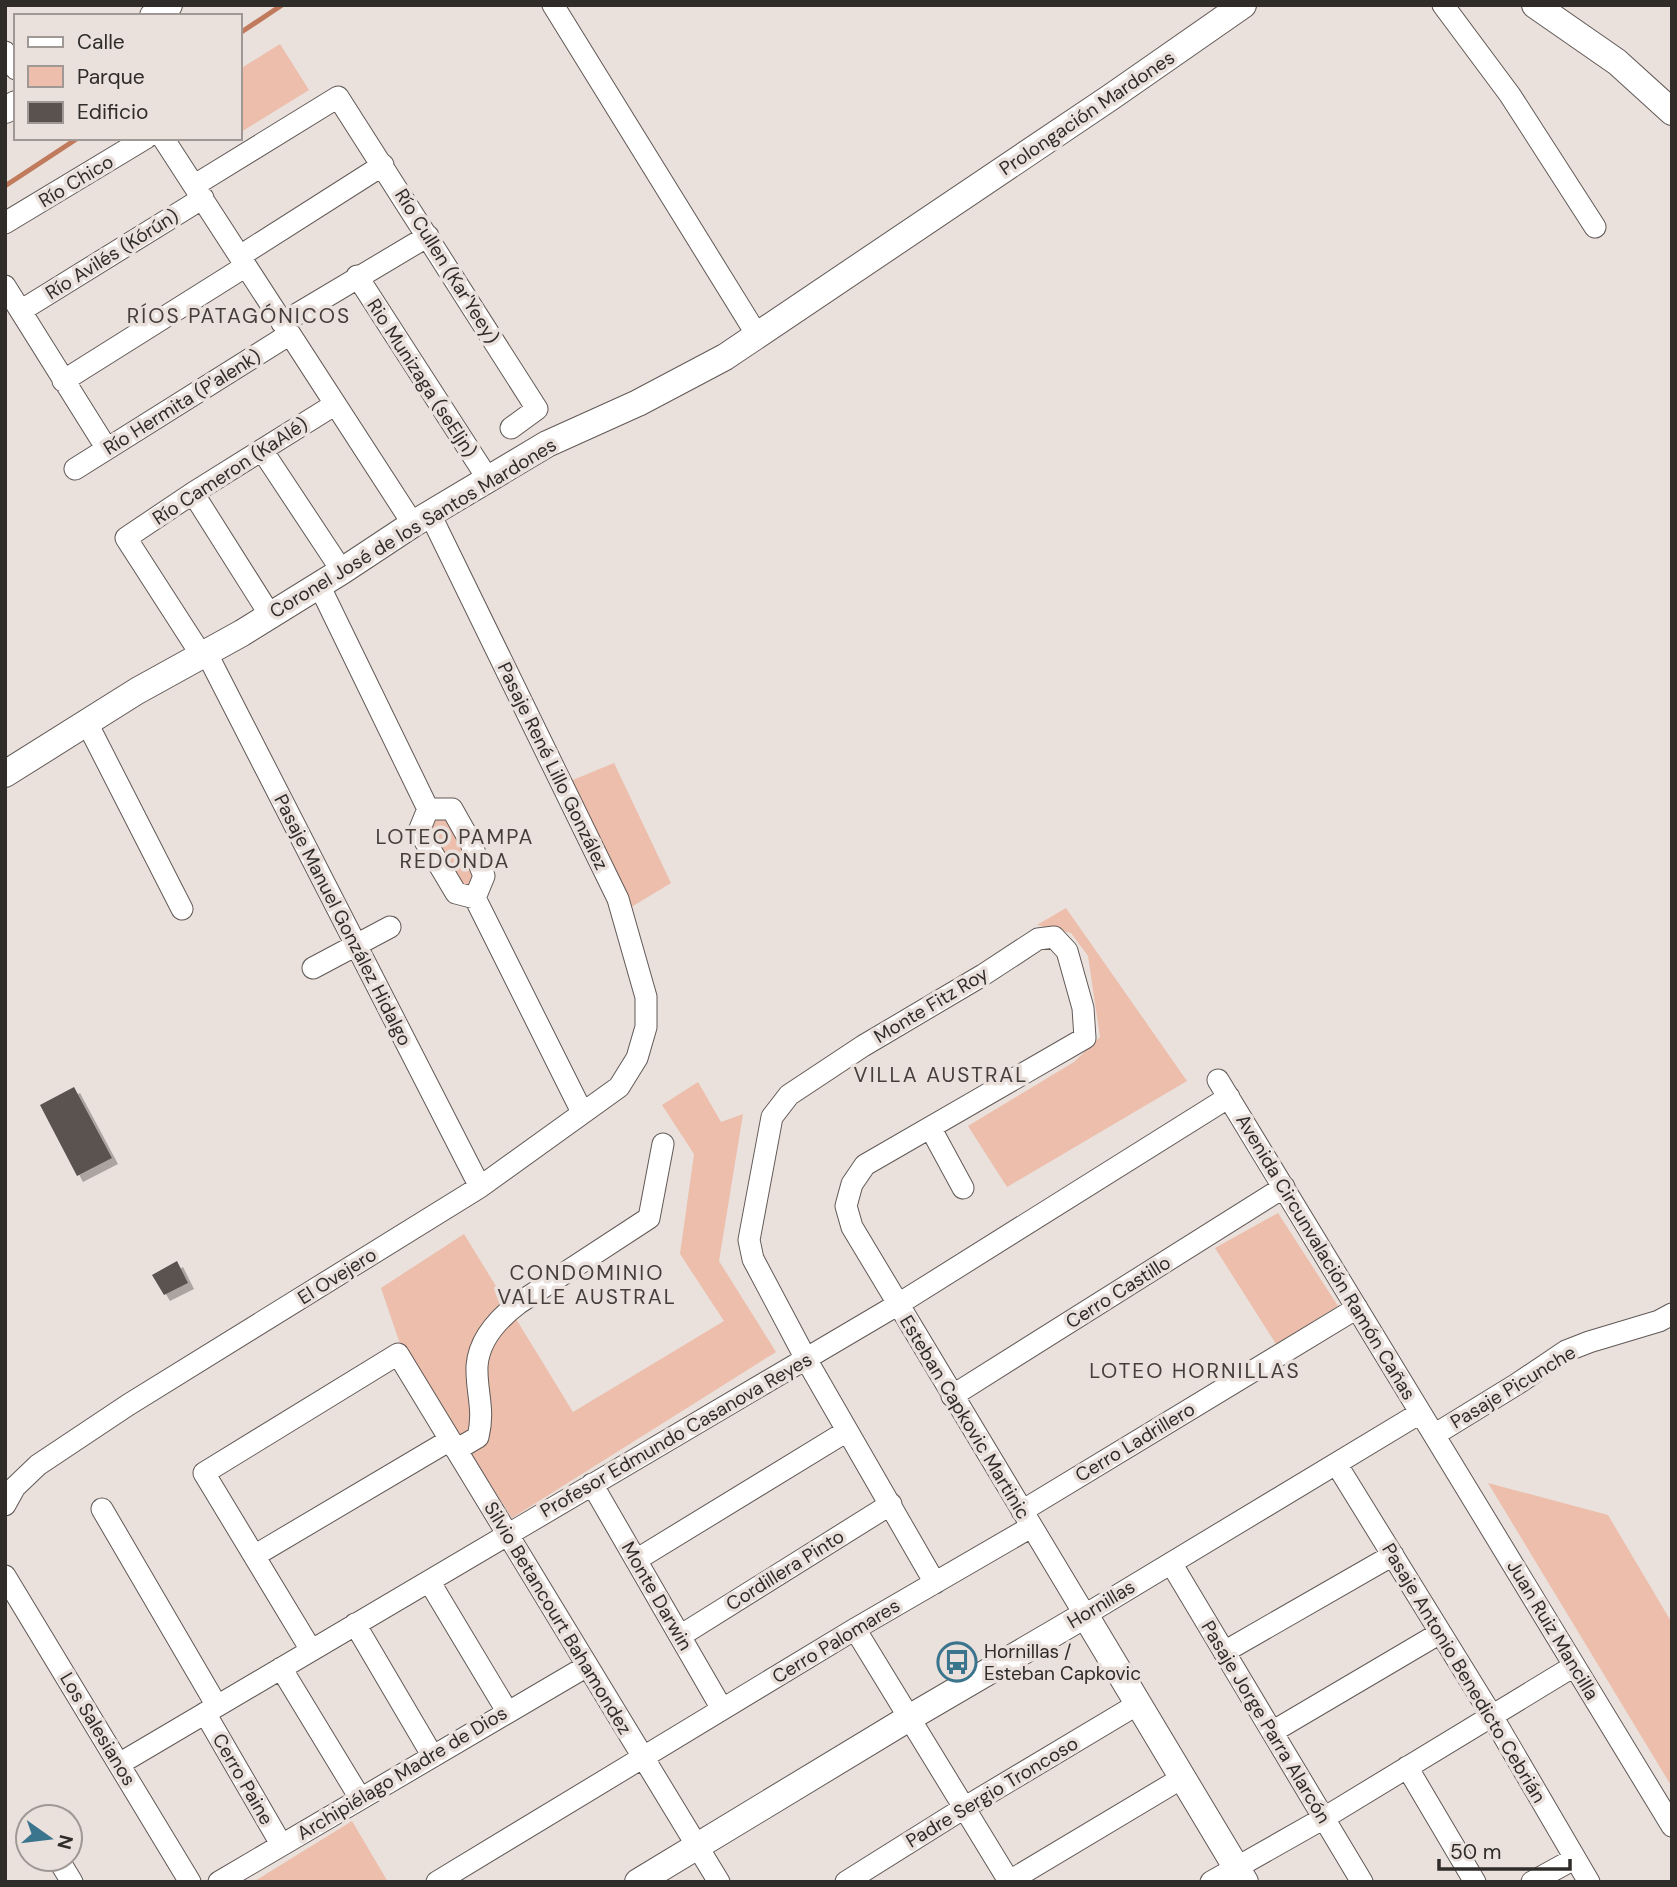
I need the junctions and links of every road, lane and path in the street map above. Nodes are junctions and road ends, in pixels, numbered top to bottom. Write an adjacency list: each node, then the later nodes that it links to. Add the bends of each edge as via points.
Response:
1 (553, 5): 20 (street)
2 (1243, 5): 11 (street, Prolongación Mardones)
3 (1443, 5): 13 (street, via 1510,95)
4 (1535, 5): 6 (street, via 1617,62)
5 (338, 97): 9 (street, Río Cullen (Kar'Yeey)); 10 (street, Río Avilés (Kórún))
6 (1672, 112)
7 (143, 140): 12 (street, Río Chico)
8 (164, 140): 10 (street, Pasaje René Lillo González)
9 (383, 165): 14 (street, Río Cullen (Kar'Yeey)); 15 (street)
10 (199, 192): 15 (street, Pasaje René Lillo González); 18 (street, Río Avilés (Kórún))
11 (930, 219): 20 (street, Coronel José de los Santos Mardones)
12 (5, 223)
13 (1595, 227)
14 (428, 236): 16 (street, Río Hermita (P'alenk)); 23 (street, Río Cullen (Kar'Yeey), via 537,409)
15 (243, 261): 19 (street, Pasaje René Lillo González); 21 (street)
16 (357, 276): 19 (street, Río Hermita (P'alenk)); 27 (street, Rio Munizaga (seEljn))
17 (5, 286): 18 (street)
18 (22, 310): 21 (street)
19 (286, 328): 22 (street, Pasaje René Lillo González); 24 (street, Río Hermita (P'alenk))
20 (757, 335): 27 (street, Coronel José de los Santos Mardones, via 725,357 547,444)
21 (63, 381): 24 (street)
22 (334, 405): 25 (street, Río Cameron (KaAlé)); 29 (street, Pasaje René Lillo González)
23 (511, 428)
24 (107, 449): 26 (street, Río Hermita (P'alenk))
25 (262, 450): 28 (street, Río Cameron (KaAlé)); 31 (street)
26 (75, 469)
27 (488, 479): 29 (street, Coronel José de los Santos Mardones)
28 (193, 493): 30 (street, Río Cameron (KaAlé)); 33 (street)
29 (421, 519): 31 (street, Coronel José de los Santos Mardones); 43 (street, Pasaje René Lillo González, via 618,899 646,997)
30 (126, 538): 34 (street, Pasaje Manuel González Hidalgo)
31 (342, 571): 32 (street, Coronel José de los Santos Mardones)
32 (319, 585): 33 (street, Coronel José de los Santos Mardones); 37 (street)
33 (270, 615): 34 (street, Coronel José de los Santos Mardones)
34 (205, 655): 35 (street, Coronel José de los Santos Mardones); 41 (street, Pasaje Manuel González Hidalgo)
35 (86, 721): 36 (street, Coronel José de los Santos Mardones); 39 (street)
36 (5, 774)
37 (428, 809): 38 (street, via 419,831 456,893); 38 (street, via 452,809 470,841 484,876)
38 (475, 898): 46 (street)
39 (182, 909)
40 (390, 927): 41 (street)
41 (355, 944): 42 (street); 49 (street, Pasaje Manuel González Hidalgo)
42 (313, 968)
43 (646, 1027): 46 (street, El Ovejero, via 637,1058 619,1087)
44 (1085, 1038): 47 (street, Esteban Capkovic Martinic); 55 (street, Monte Fitz Roy, via 1083,1008 1068,951 1054,937 1038,939 789,1095 772,1117 748,1240 753,1259)
45 (1224, 1089): 51 (street, Avenida Circunvalación Ramón Cañas); 52 (street, Profesor Edmundo Casanova Reyes)
46 (582, 1112): 49 (street, El Ovejero)
47 (931, 1129): 50 (street); 52 (street, Esteban Capkovic Martinic, via 865,1165 852,1184 846,1206 852,1227)
48 (663, 1144): 60 (street, via 649,1218 519,1303 491,1329 477,1366 483,1419 478,1437)
49 (480, 1187): 64 (street, El Ovejero, via 49,1457 15,1487)
50 (963, 1188)
51 (1283, 1188): 53 (street, Avenida Circunvalación Ramón Cañas); 56 (street, Cerro Castillo)
52 (897, 1305): 55 (street, Profesor Edmundo Casanova Reyes); 56 (street, Esteban Capkovic Martinic)
53 (1357, 1308): 57 (street, Avenida Circunvalación Ramón Cañas); 66 (street, Cerro Ladrillero)
54 (1672, 1314): 59 (street, Pasaje Picunche, via 1566,1351)
55 (806, 1359): 58 (street, Monte Fitz Roy); 62 (street, Profesor Edmundo Casanova Reyes)
56 (952, 1396): 66 (street, Esteban Capkovic Martinic)
57 (1420, 1413): 59 (street, Avenida Circunvalación Ramón Cañas); 61 (street, Hornillas)
58 (848, 1431): 63 (street, Monte Fitz Roy); 70 (street)
59 (1434, 1435): 83 (street, Juan Ruiz Mancilla)
60 (453, 1445): 67 (street, Silvio Betancourt Bahamondez); 69 (street); 69 (street, Silvio Betancourt Bahamondez, via 398,1354 204,1473)
61 (1337, 1465): 68 (street, Pasaje Antonio Benedicto Cebrián); 71 (street, Hornillas)
62 (592, 1484): 67 (street, Profesor Edmundo Casanova Reyes); 70 (street, Monte Darwin)
63 (891, 1504): 74 (street, Monte Fitz Roy); 79 (street, Cordillera Pinto)
64 (5, 1505)
65 (102, 1508): 87 (street, Cerro Paine)
66 (1026, 1519): 74 (street, Cerro Palomares); 75 (street, Esteban Capkovic Martinic)
67 (507, 1534): 73 (street, Profesor Edmundo Casanova Reyes); 82 (street, Silvio Betancourt Bahamondez)
68 (1393, 1555): 78 (street, Pasaje Antonio Benedicto Cebrián); 81 (street)
69 (254, 1556): 80 (street)
70 (636, 1560): 79 (street, Monte Darwin)
71 (1171, 1563): 75 (street, Hornillas); 81 (street, Pasaje Jorge Parra Alarcón)
72 (5, 1576): 94 (street, Los Salesianos)
73 (429, 1581): 76 (street, Profesor Edmundo Casanova Reyes); 88 (street)
74 (935, 1583): 77 (street, Cerro Palomares)
75 (1084, 1615): 85 (street, Esteban Capkovic Martinic); 90 (street, Hornillas)
76 (355, 1624): 80 (street, Profesor Edmundo Casanova Reyes); 92 (street)
77 (855, 1629): 86 (street, Cerro Palomares); 90 (street)
78 (1440, 1633): 89 (street, Pasaje Antonio Benedicto Cebrián); 91 (street)
79 (680, 1636): 86 (street, Monte Darwin)
80 (311, 1650): 84 (street, Profesor Edmundo Casanova Reyes)
81 (1224, 1652): 91 (street, Pasaje Jorge Parra Alarcón)
82 (587, 1666): 88 (street, Archipiélago Madre de Dios); 93 (street, Silvio Betancourt Bahamondez)
83 (1574, 1666): 89 (street); 100 (street, Juan Ruiz Mancilla)
84 (281, 1668): 87 (street, Profesor Edmundo Casanova Reyes); 97 (street)
85 (1138, 1704): 96 (street, Esteban Capkovic Martinic); 98 (street, Padre Sergio Troncoso)
86 (722, 1709): 93 (street, Cerro Palomares)
87 (211, 1710): 94 (street, Profesor Edmundo Casanova Reyes); 101 (street, Cerro Paine)
88 (507, 1711): 92 (street, Archipiélago Madre de Dios)
89 (1492, 1716): 95 (street); 103 (street, Pasaje Antonio Benedicto Cebrián)
90 (909, 1718): 98 (street); 102 (street, Hornillas)
91 (1272, 1732): 99 (street, Pasaje Jorge Parra Alarcón)
92 (432, 1755): 97 (street, Archipiélago Madre de Dios)
93 (643, 1757): 102 (street, Silvio Betancourt Bahamondez); 107 (street, Cerro Palomares)
94 (119, 1764): 105 (street, Los Salesianos)
95 (1408, 1767): 99 (street); 114 (street)
96 (1182, 1778): 104 (street, Esteban Capkovic Martinic); 111 (street)
97 (360, 1798): 101 (street, Archipiélago Madre de Dios)
98 (964, 1808): 110 (street, Padre Sergio Troncoso); 111 (street)
99 (1324, 1818): 104 (street); 113 (street, Pasaje Jorge Parra Alarcón)
100 (1672, 1826)
101 (281, 1844): 106 (street, Archipiélago Madre de Dios)
102 (697, 1846): 108 (street, Hornillas); 109 (street, Silvio Betancourt Bahamondez)
103 (1574, 1858): 115 (street); 116 (street, Pasaje Antonio Benedicto Cebrián)
104 (1240, 1874): 112 (street)
105 (190, 1882)
106 (219, 1882)
107 (437, 1882)
108 (638, 1882)
109 (719, 1882)
110 (846, 1882)
111 (1008, 1882)
112 (1211, 1882)
113 (1362, 1882)
114 (1475, 1882)
115 (1532, 1882)
116 (1589, 1882)

